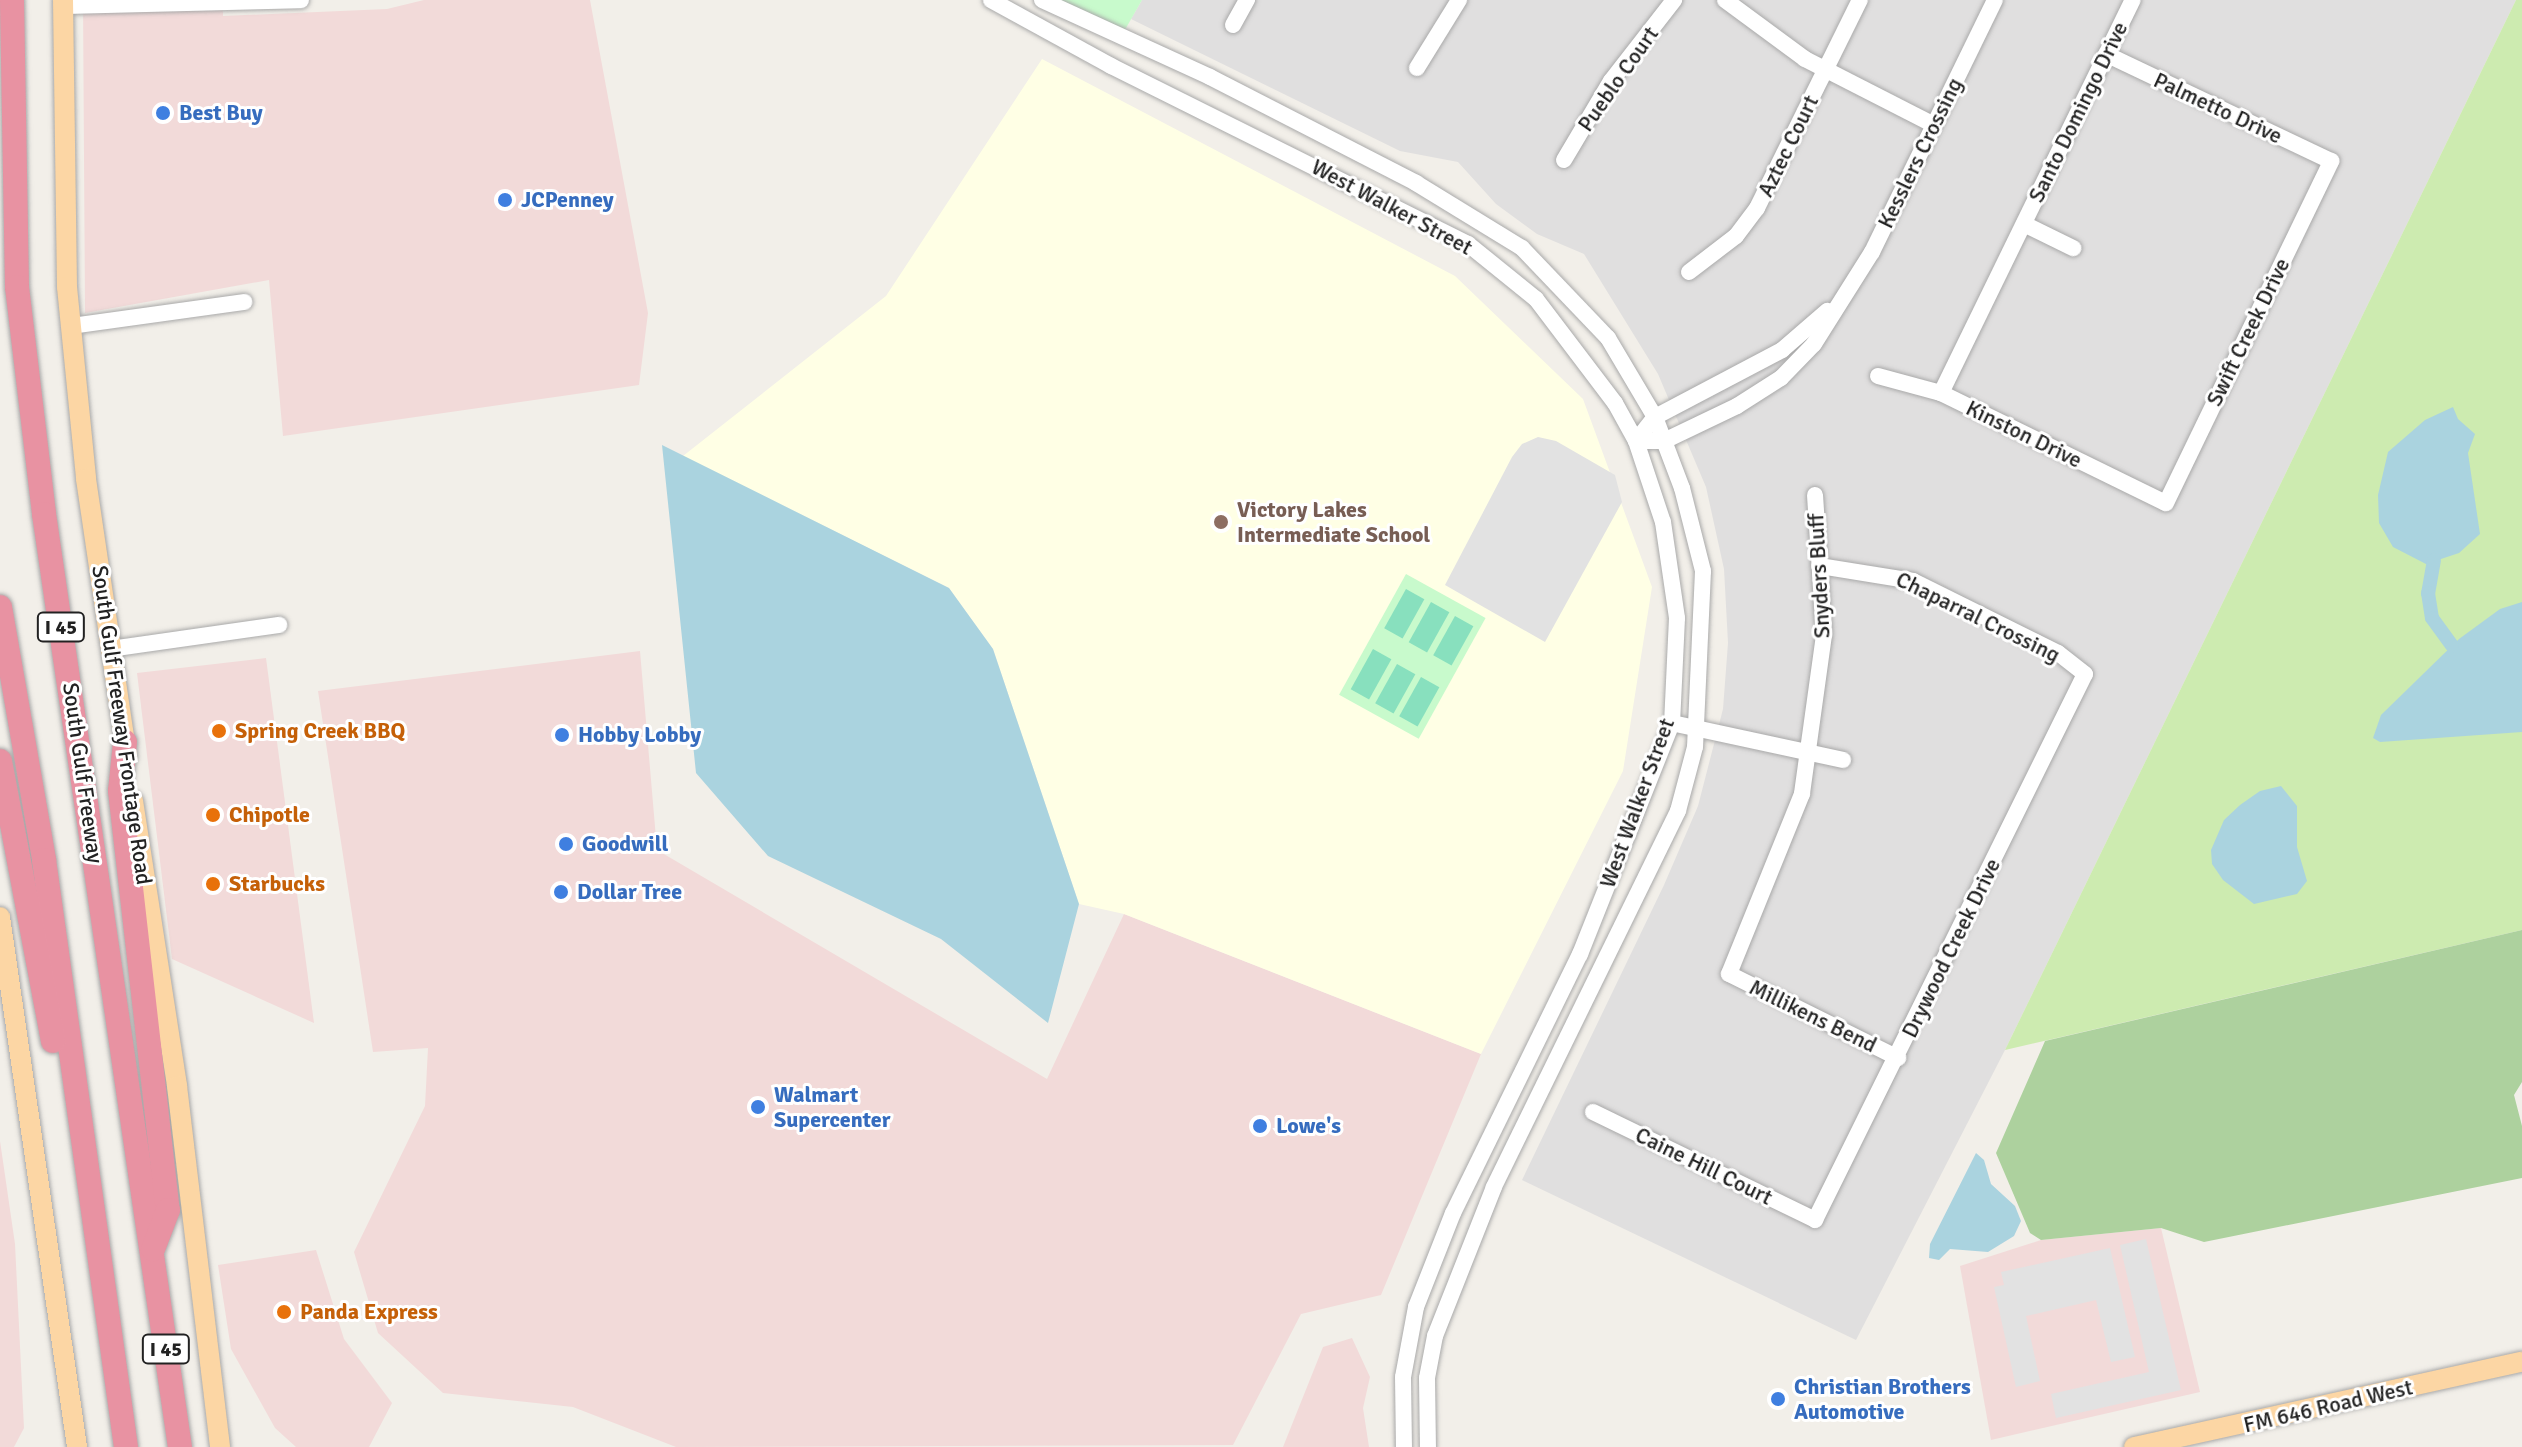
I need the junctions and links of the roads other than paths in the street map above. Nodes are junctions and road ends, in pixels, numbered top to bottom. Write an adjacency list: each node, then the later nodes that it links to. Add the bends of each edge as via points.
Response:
1 (12, 0): 50 (highway, South Gulf Freeway / I 45, via 17,287 44,514)
2 (301, 0): 12 (street)
3 (991, 0): 29 (street, West Walker Street, via 1468,244 1536,299 1615,403)
4 (1042, 0): 28 (street, West Walker Street, via 1224,84 1416,183 1522,248 1608,338)
5 (1247, 0): 13 (street)
6 (1459, 0): 15 (street)
7 (1674, 0): 18 (street, Pueblo Court, via 1611,81)
8 (1725, 0): 16 (street)
9 (1860, 0): 16 (street, Aztec Court)
10 (1995, 0): 17 (street, Kesslers Crossing)
11 (2133, 0): 14 (street, Santo Domingo Drive)
12 (63, 3): 25 (main road, South Gulf Freeway Frontage Road)
13 (1233, 25)
14 (2106, 54): 19 (street, Palmetto Drive); 20 (street, Santo Domingo Drive)
15 (1417, 68)
16 (1826, 70): 17 (street); 22 (street, Aztec Court, via 1757,208 1736,236)
17 (1934, 125): 24 (street, Kesslers Crossing, via 1872,252)
18 (1564, 160)
19 (2331, 161): 32 (street, Swift Creek Drive)
20 (2024, 224): 21 (street, Santo Domingo Drive); 27 (street, Santo Domingo Drive)
21 (2073, 248)
22 (1689, 272)
23 (244, 302): 25 (street)
24 (1838, 302): 28 (street, Kesslers Crossing, via 1782,350); 30 (street, Kesslers Crossing, via 1814,344 1781,378)
25 (71, 326): 36 (main road, South Gulf Freeway Frontage Road)
26 (1878, 376): 27 (street, Kinston Drive)
27 (1941, 393): 32 (street, Kinston Drive)
28 (1655, 417): 29 (street, Kesslers Crossing); 30 (street, West Walker Street)
29 (1636, 441): 30 (street, Kesslers Crossing); 38 (street, West Walker Street, via 1663,522 1677,618)
30 (1664, 441): 39 (street, West Walker Street, via 1703,571)
31 (1815, 495): 33 (street, Snyders Bluff)
32 (2166, 503)
33 (1819, 566): 37 (street, Chaparral Crossing, via 1913,581 2058,653); 41 (street, Snyders Bluff, via 1824,635)
34 (0, 607): 49 (highway, I 45, via 44,860)
35 (279, 625): 36 (street)
36 (110, 649): 40 (main road, South Gulf Freeway Frontage Road)
37 (2085, 674): 46 (street, Drywood Creek Drive)
38 (1672, 723): 39 (street); 56 (street, West Walker Street, via 1580,954 1453,1213 1416,1307 1403,1377)
39 (1699, 729): 41 (street); 57 (street, West Walker Street, via 1678,811 1494,1187 1435,1336 1427,1378)
40 (125, 742): 50 (highway, via 120,791 168,1210); 55 (main road, South Gulf Freeway Frontage Road, via 177,1086)
41 (1808, 752): 42 (street); 45 (street, Snyders Bluff, via 1802,794)
42 (1843, 760)
43 (0, 761): 49 (highway, via 62,1093)
44 (0, 917): 52 (main road)
45 (1729, 974): 46 (street, Millikens Bend)
46 (1898, 1058): 48 (street, Drywood Creek Drive)
47 (1593, 1112): 48 (street, Caine Hill Court)
48 (1815, 1220)
49 (94, 1225): 53 (highway, I 45)
50 (152, 1251): 54 (highway, South Gulf Freeway / I 45)
51 (2522, 1362): 58 (main road, FM 646 Road West)
52 (77, 1447)
53 (126, 1447)
54 (180, 1447)
55 (220, 1447)
56 (1404, 1447)
57 (1428, 1447)
58 (2134, 1447)

